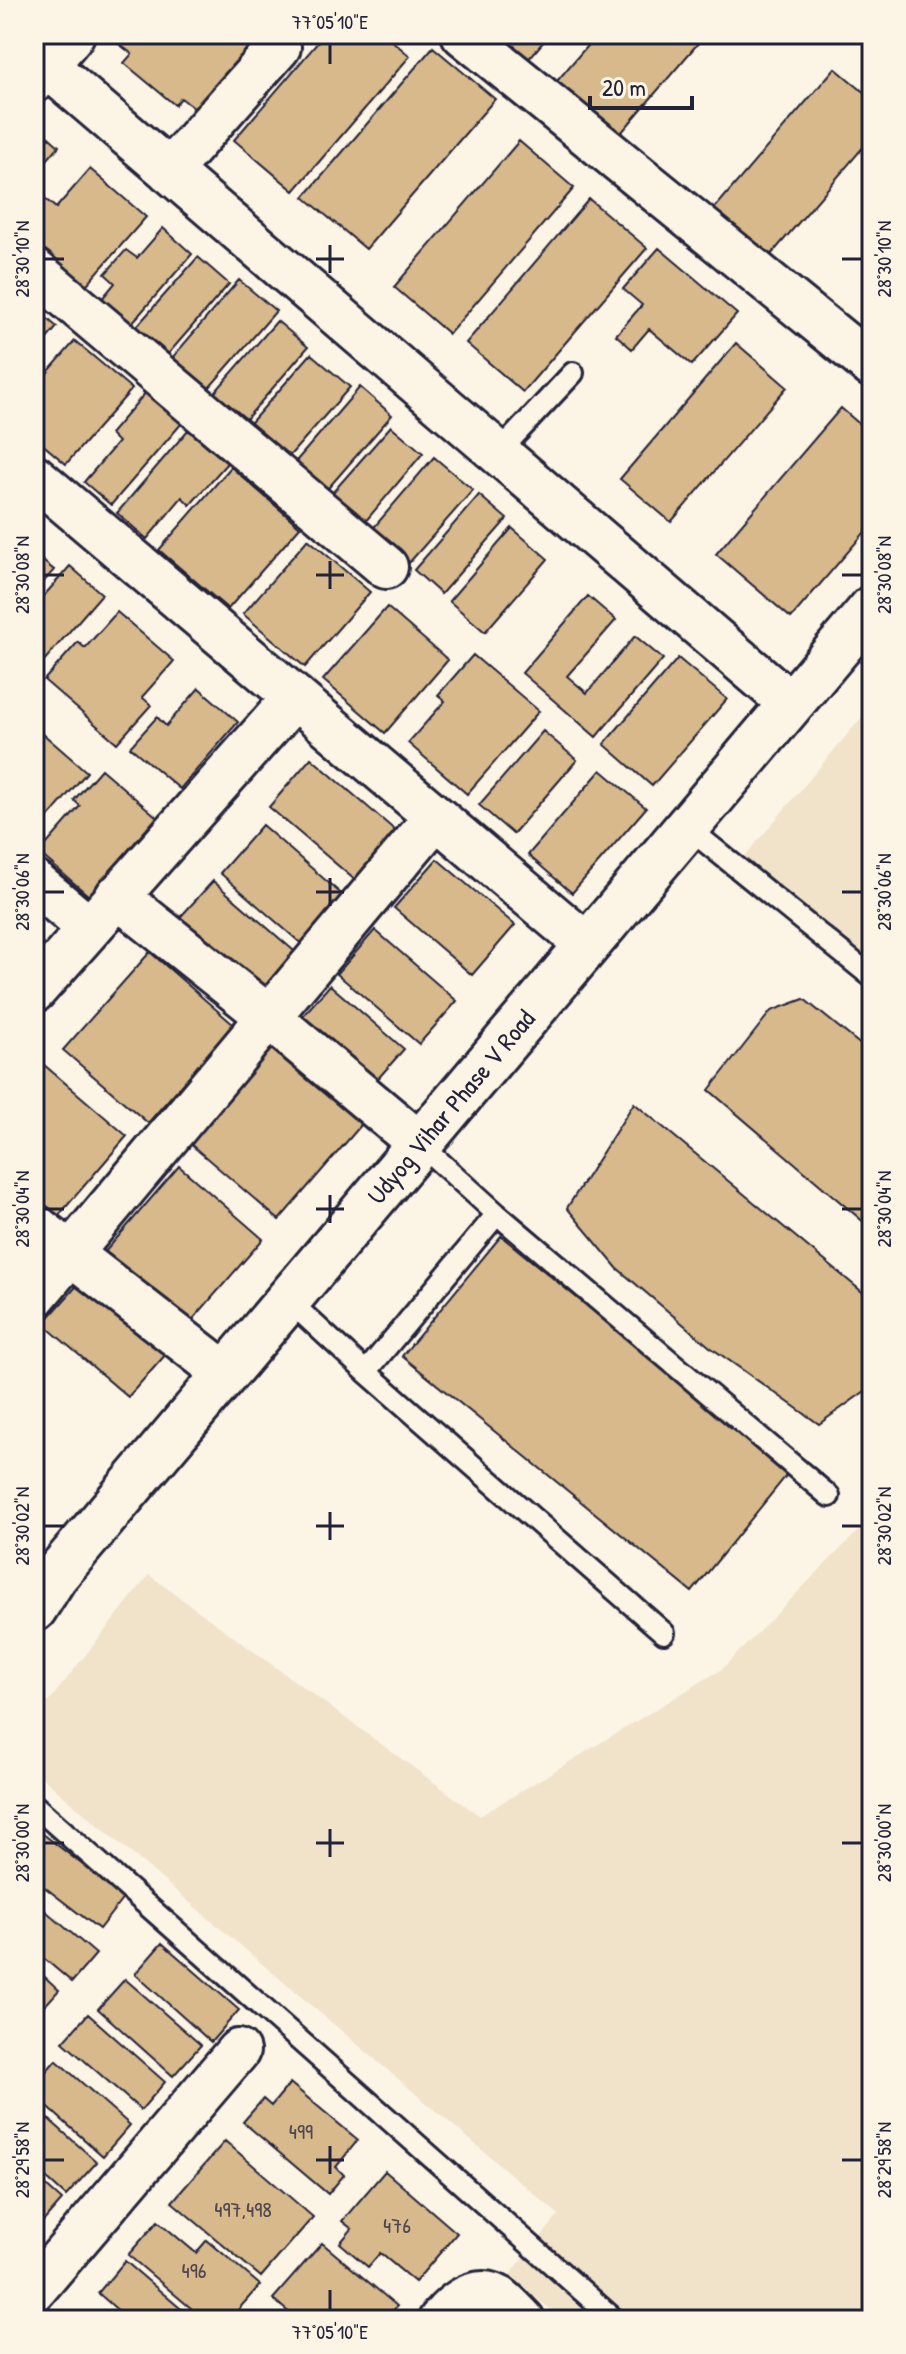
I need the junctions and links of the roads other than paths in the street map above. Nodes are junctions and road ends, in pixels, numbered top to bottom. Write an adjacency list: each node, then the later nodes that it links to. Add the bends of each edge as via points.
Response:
1 (73, 34): 4 (street)
2 (463, 34): 7 (street)
3 (279, 47): 5 (street)
4 (40, 74): 5 (street)
5 (169, 171): 9 (street)
6 (34, 270): 11 (street)
7 (872, 366)
8 (573, 373): 9 (lane)
9 (498, 453): 14 (street)
10 (34, 476): 13 (street)
11 (386, 567)
12 (872, 608): 14 (street, Udyog Vihar Phase V Road)
13 (295, 697): 15 (street); 18 (street)
14 (791, 704): 16 (street, Udyog Vihar Phase V Road)
15 (436, 817): 20 (street); 23 (street)
16 (687, 827): 20 (street, Udyog Vihar Phase V Road); 21 (lane)
17 (34, 882): 19 (street)
18 (117, 896): 19 (street); 23 (street)
19 (89, 928): 22 (street)
20 (587, 945): 24 (street, Udyog Vihar Phase V Road)
21 (872, 977)
22 (34, 991)
23 (270, 1018): 24 (street); 27 (street)
24 (420, 1144): 25 (lane); 29 (street, Udyog Vihar Phase V Road)
25 (497, 1214): 30 (lane); 32 (lane)
26 (34, 1225): 27 (street)
27 (72, 1254): 28 (street); 31 (street)
28 (34, 1297)
29 (288, 1300): 30 (lane); 31 (street, Udyog Vihar Phase V Road)
30 (366, 1372): 34 (lane)
31 (226, 1374): 33 (street, Udyog Vihar Phase V Road)
32 (829, 1496)
33 (41, 1583)
34 (664, 1633)
35 (34, 1805): 40 (lane)
36 (238, 2051): 37 (street)
37 (34, 2290)
38 (440, 2320): 39 (street, via 474,2293 498,2297)
39 (523, 2320)
40 (615, 2320)

